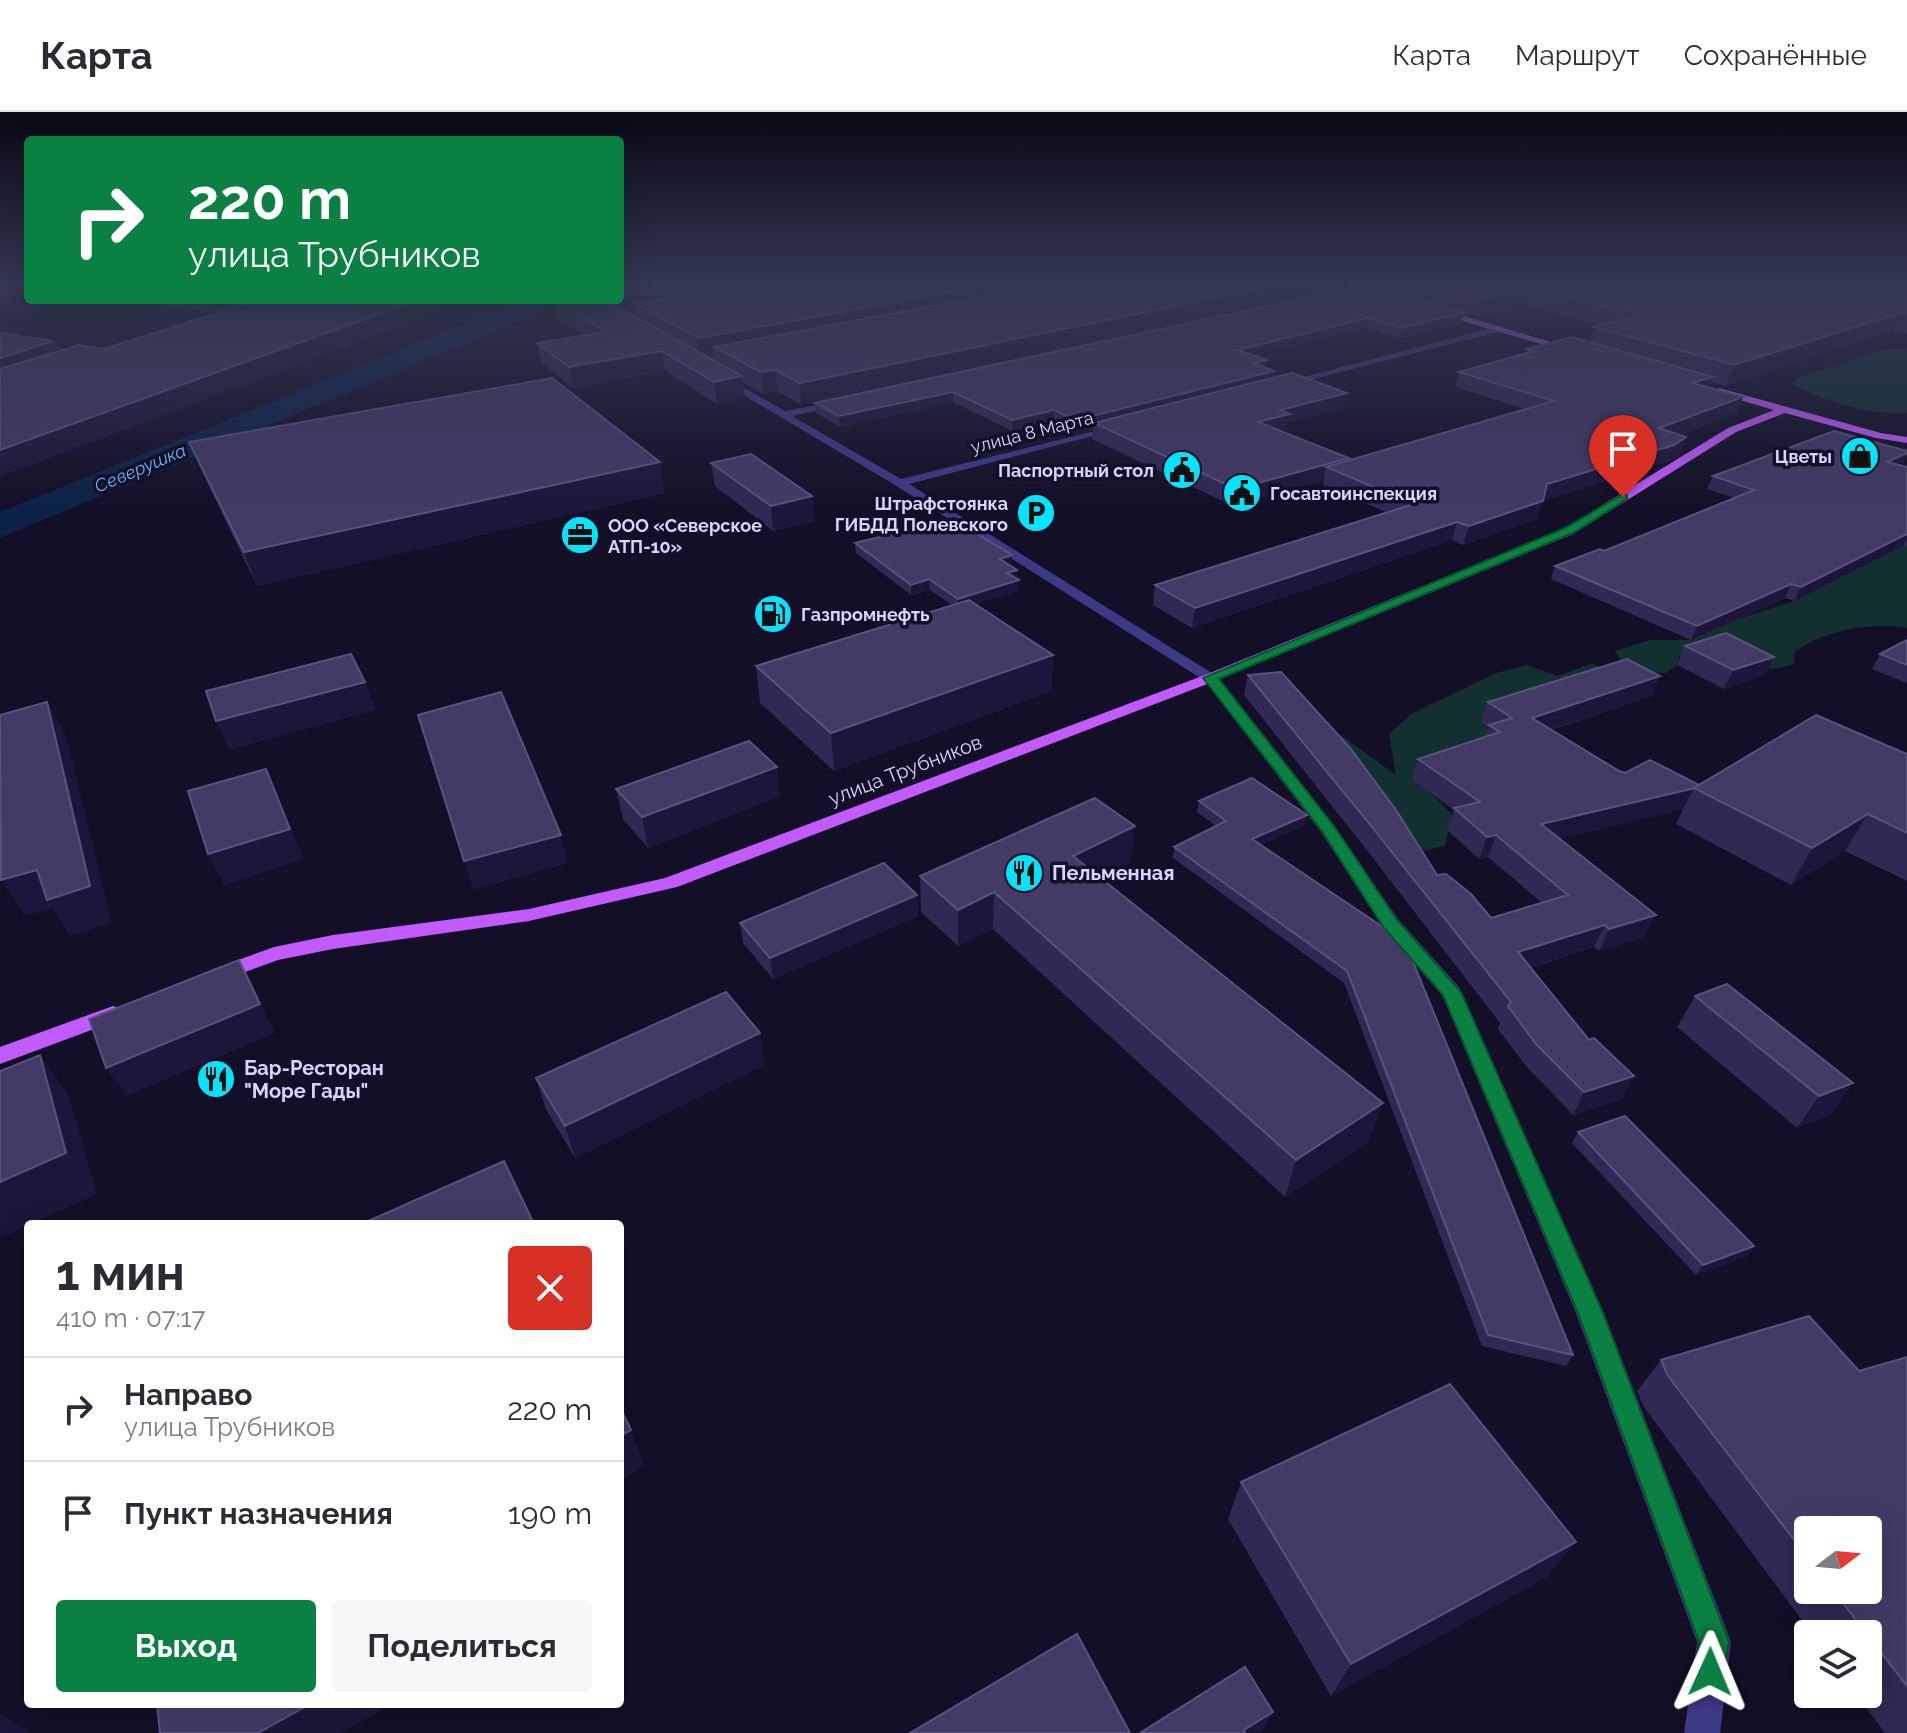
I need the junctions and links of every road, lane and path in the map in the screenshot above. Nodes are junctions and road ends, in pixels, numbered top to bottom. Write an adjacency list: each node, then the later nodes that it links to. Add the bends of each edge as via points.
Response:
1 (1387, 358): 3 (street)
2 (704, 368): 7 (street)
3 (1268, 388)
4 (1711, 389): 6 (main road)
5 (846, 401): 7 (street)
6 (1785, 409): 9 (main road); 11 (main road, улица Трубников, via 1732,430 1569,531)
7 (786, 414): 10 (street)
8 (1130, 423): 10 (street, улица 8 Марта)
9 (1907, 440)
10 (899, 483): 11 (street)
11 (1210, 678): 12 (main road, улица Трубников, via 670,883 529,915 274,954); 15 (street, via 1328,829 1391,924 1451,992 1590,1313 1714,1642)
12 (202, 981)
13 (130, 1008): 14 (main road)
14 (0, 1056)
15 (1702, 1733)

